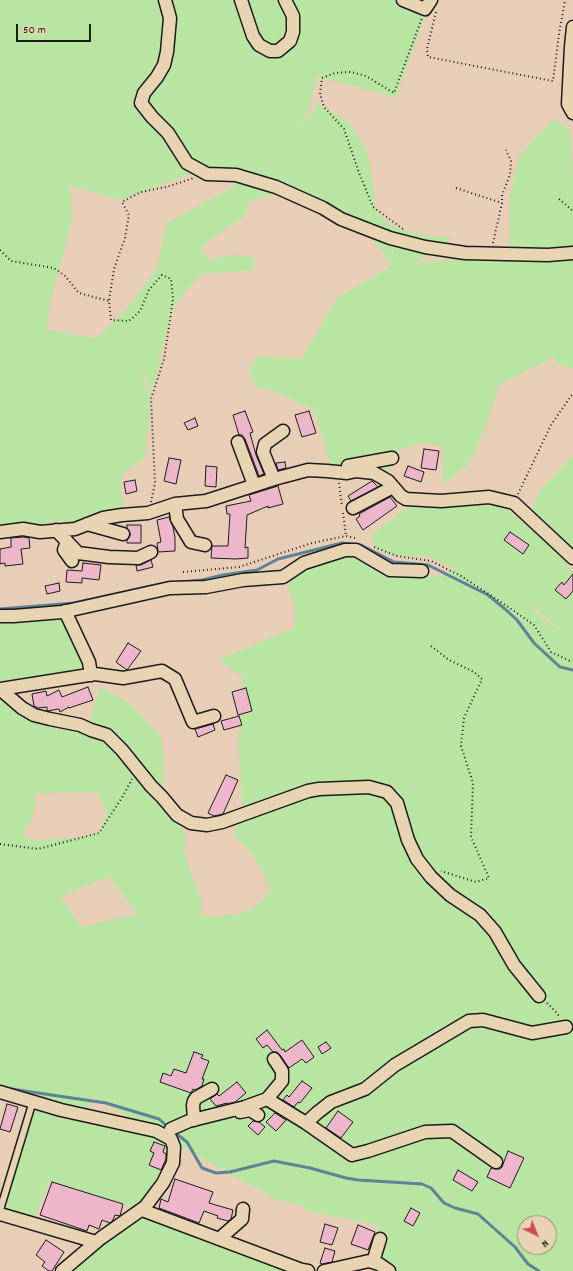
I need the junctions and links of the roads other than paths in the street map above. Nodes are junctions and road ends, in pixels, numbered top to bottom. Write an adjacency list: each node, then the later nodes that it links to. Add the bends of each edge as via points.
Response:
1 (165, 0): 8 (street, via 170,18 166,58 158,77 144,93 141,103 168,133 187,163 207,174 236,175 276,187 323,208 340,219 390,238 425,247 465,253)
2 (241, 0): 3 (street, via 253,36 259,45 270,51 278,51 290,41 292,32 293,16)
3 (285, 0)
4 (403, 0): 5 (street, via 425,9)
5 (431, 6)
6 (573, 27): 7 (street, via 568,104)
7 (573, 113)
8 (573, 253)
9 (283, 431): 13 (street, via 265,444 263,452)
10 (238, 442): 14 (street)
11 (392, 458): 12 (street)
12 (332, 471): 13 (street, via 308,470); 15 (street, via 374,473)
13 (274, 479): 14 (street)
14 (254, 485): 16 (street, via 206,501)
15 (393, 487): 17 (street); 25 (street, via 406,500 489,497 514,503)
16 (176, 504): 18 (street, via 148,513 122,514); 23 (street, via 177,519 191,542)
17 (353, 508)
18 (87, 524): 19 (street, via 76,529); 21 (street)
19 (56, 530): 20 (street, via 40,532 23,529); 22 (street)
20 (0, 532)
21 (123, 534)
22 (66, 541): 24 (street, via 78,553 138,558); 26 (street, via 64,550)
23 (205, 545)
24 (151, 552)
25 (573, 558)
26 (72, 561)
27 (422, 571): 28 (street, via 390,570 356,550 345,550 304,563 283,577 243,580 206,587 170,588)
28 (65, 611): 29 (street); 30 (street, via 89,662)
29 (0, 616)
30 (91, 675): 31 (street); 32 (street, via 123,678 162,671 175,679 193,722)
31 (0, 689): 33 (street, via 34,715 107,734 177,815 191,824 207,825 222,822 319,789 369,787 387,792 397,803 408,840 417,859 450,895 480,914 495,932 514,965)
32 (214, 716)
33 (539, 996)
34 (566, 1027): 43 (street, via 532,1033 483,1020 469,1022 394,1065 365,1089 331,1102)
35 (274, 1059): 38 (street, via 282,1071 282,1081)
36 (212, 1089): 42 (street, via 194,1101)
37 (0, 1092): 39 (street)
38 (267, 1099): 40 (street); 43 (street)
39 (33, 1101): 47 (lane); 48 (street, via 61,1110 156,1131 171,1139 174,1147 173,1163 163,1183)
40 (220, 1113): 41 (street, via 223,1116 250,1110); 42 (street)
41 (258, 1115)
42 (194, 1120): 44 (street)
43 (306, 1123): 45 (street, via 352,1155 425,1132 452,1131)
44 (171, 1129)
45 (496, 1162)
46 (243, 1209): 50 (street, via 242,1219)
47 (0, 1210)
48 (142, 1210): 50 (street); 52 (street)
49 (0, 1214): 52 (street)
50 (219, 1239): 55 (street)
51 (380, 1239): 53 (street)
52 (96, 1242): 54 (street)
53 (373, 1262): 56 (street); 57 (street)
54 (62, 1271)
55 (308, 1271)
56 (324, 1271)
57 (389, 1271)

